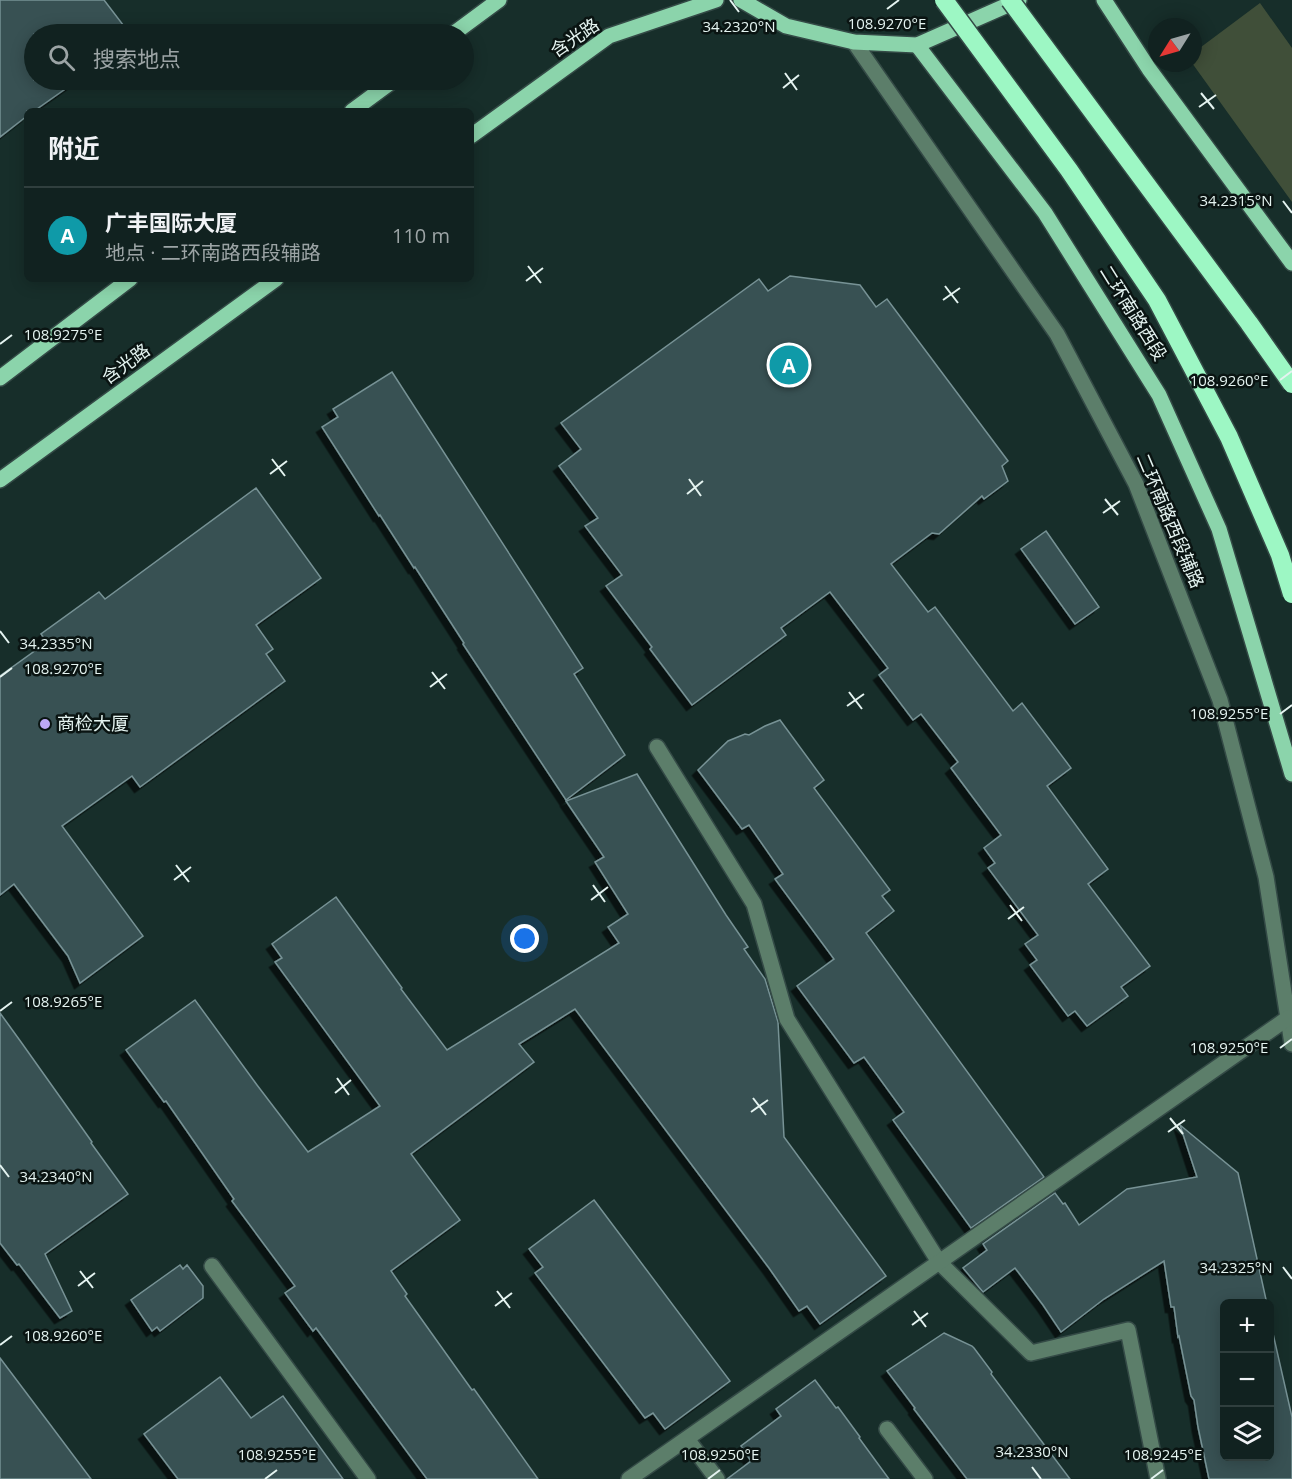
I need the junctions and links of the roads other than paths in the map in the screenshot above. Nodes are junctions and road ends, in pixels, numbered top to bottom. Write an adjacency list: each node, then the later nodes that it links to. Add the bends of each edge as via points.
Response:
1 (499, 0): 8 (main road)
2 (716, 0): 13 (main road, 含光路, via 609,36)
3 (741, 0): 9 (main road, via 786,26)
4 (945, 0): 20 (highway, 二环南路西段, bridge, via 1069,170 1156,300 1229,437 1280,555)
5 (1010, 0): 18 (highway, bridge)
6 (1019, 0): 10 (main road)
7 (1104, 0): 14 (main road, via 1149,69)
8 (467, 24)
9 (854, 42): 10 (main road); 23 (street, 二环南路西段辅路, via 1057,334 1136,484 1220,700 1266,877)
10 (917, 45): 22 (main road, 二环南路西段, via 1045,213 1159,395 1219,528)
11 (380, 90): 12 (main road)
12 (356, 108)
13 (474, 134)
14 (1292, 263)
15 (126, 282): 17 (main road)
16 (272, 282): 19 (main road, 含光路)
17 (0, 378)
18 (1292, 384)
19 (0, 480)
20 (1292, 594)
21 (657, 747): 25 (street, via 754,903 787,1019)
22 (1292, 774)
23 (1288, 1018): 24 (street, 二环南路西段辅路); 25 (street)
24 (1292, 1044)
25 (939, 1263): 28 (street); 33 (street, via 1031,1353 1128,1330)
26 (212, 1266): 29 (street)
27 (887, 1429): 32 (street)
28 (687, 1439): 30 (street); 31 (street)
29 (368, 1479)
30 (629, 1479)
31 (717, 1479)
32 (925, 1479)
33 (1158, 1479)

